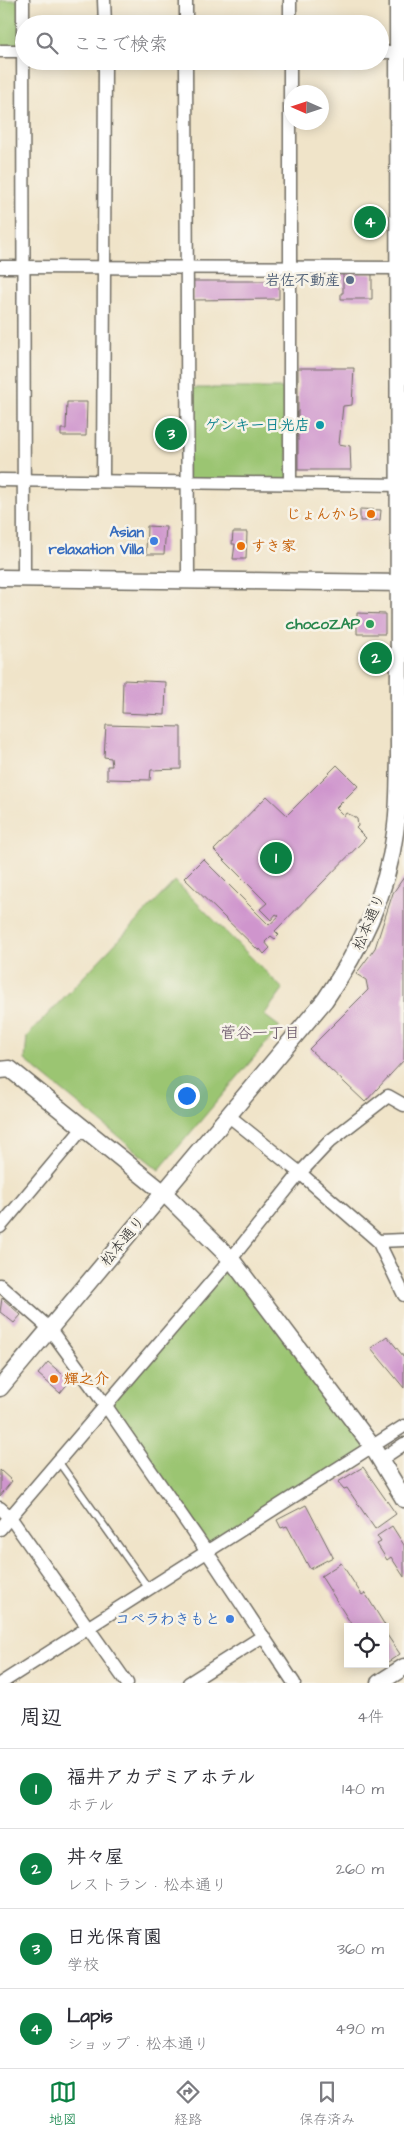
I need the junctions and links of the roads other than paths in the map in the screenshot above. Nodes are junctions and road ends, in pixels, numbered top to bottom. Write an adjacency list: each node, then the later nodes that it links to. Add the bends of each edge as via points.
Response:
1 (22, 0): 6 (street)
2 (104, 0): 7 (street)
3 (186, 0): 8 (street)
4 (290, 0): 9 (street)
5 (398, 0): 12 (street, 松本通り)
6 (22, 15)
7 (104, 15)
8 (186, 15)
9 (290, 15)
10 (0, 50): 11 (street)
11 (15, 51)
12 (401, 52): 22 (street, 松本通り)
13 (23, 70): 18 (street)
14 (105, 70): 19 (street)
15 (186, 70): 20 (street)
16 (290, 70): 21 (street)
17 (0, 267): 18 (street)
18 (23, 267): 19 (street); 24 (street)
19 (104, 267): 20 (street); 25 (street)
20 (186, 268): 21 (street); 26 (street)
21 (291, 268): 22 (street); 27 (street)
22 (402, 268): 28 (street, 松本通り)
23 (0, 480): 24 (street)
24 (24, 480): 25 (street); 30 (street)
25 (103, 481): 26 (street)
26 (187, 482): 27 (street); 31 (street)
27 (290, 483): 28 (street)
28 (402, 485): 32 (street, 松本通り)
29 (0, 578): 30 (street)
30 (24, 578): 31 (street)
31 (188, 581): 32 (street)
32 (402, 583): 33 (street, 松本通り)
33 (402, 673): 34 (street, 松本通り)
34 (402, 757): 35 (street, 松本通り)
35 (400, 836): 38 (street, 松本通り, via 368,928 345,971 326,1000)
36 (0, 1070): 39 (street, via 10,1069)
37 (404, 1105): 40 (street, via 388,1096 330,1141)
38 (229, 1116): 40 (street); 41 (street, 松本通り)
39 (83, 1128): 41 (street); 42 (street)
40 (300, 1173): 44 (street); 45 (street)
41 (164, 1194): 45 (street); 48 (street, 松本通り)
42 (0, 1227)
43 (404, 1240): 44 (street)
44 (378, 1241): 47 (street)
45 (231, 1259): 50 (street); 53 (street)
46 (0, 1285): 48 (street)
47 (404, 1295)
48 (49, 1328): 49 (street, 松本通り); 50 (street)
49 (0, 1388)
50 (106, 1406): 54 (street); 59 (street)
51 (404, 1426): 53 (street)
52 (404, 1444): 53 (street)
53 (376, 1453): 55 (street); 59 (street)
54 (58, 1462): 57 (street); 60 (lane)
55 (404, 1499)
56 (0, 1508): 57 (street)
57 (10, 1517): 58 (street); 61 (street)
58 (0, 1529)
59 (206, 1552): 60 (street); 62 (street)
60 (149, 1589): 61 (street)
61 (88, 1628): 64 (street); 65 (street)
62 (263, 1636): 66 (street); 67 (street)
63 (404, 1667): 68 (street)
64 (1, 1683)
65 (127, 1683)
66 (189, 1683)
67 (294, 1683)
68 (378, 1683)

